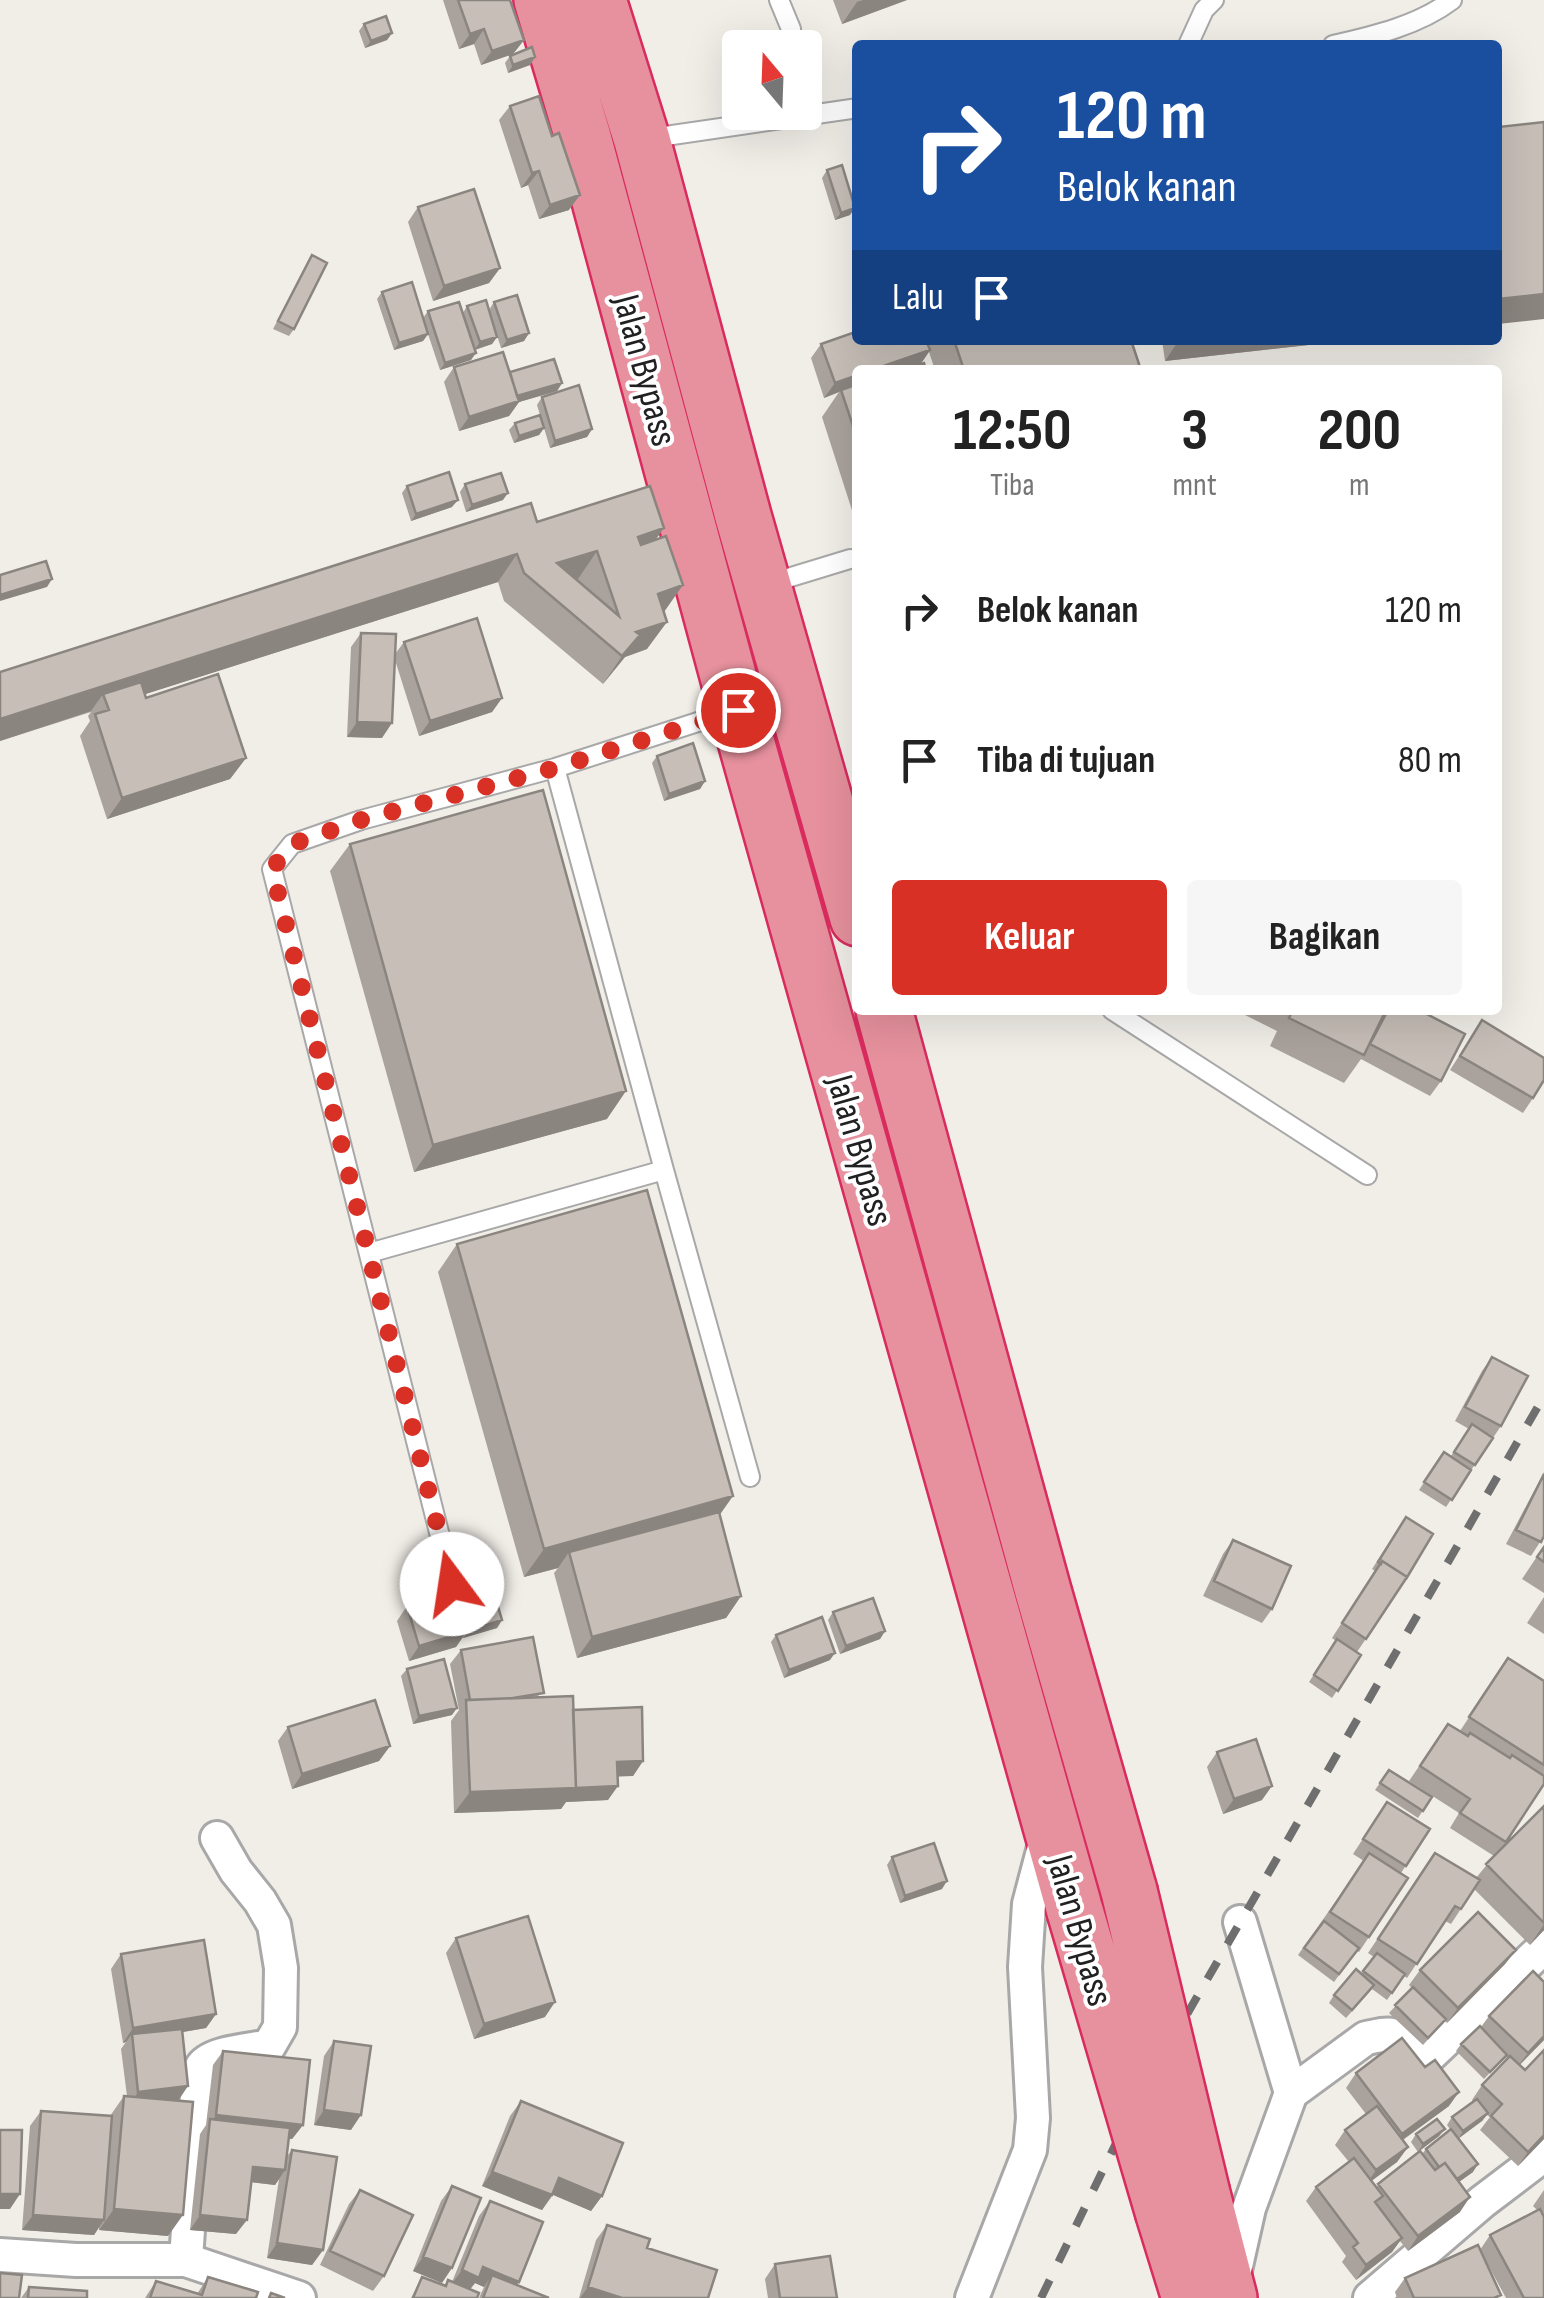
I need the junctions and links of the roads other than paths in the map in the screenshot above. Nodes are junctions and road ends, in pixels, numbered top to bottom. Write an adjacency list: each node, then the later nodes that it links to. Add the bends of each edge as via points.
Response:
1 (542, 0): 10 (highway, Jalan Bypass)
2 (598, 0): 10 (highway, Jalan Bypass)
3 (779, 0): 6 (lane)
4 (1214, 0): 7 (lane)
5 (1452, 0): 8 (lane)
6 (791, 30)
7 (1190, 40)
8 (1356, 40)
9 (852, 109): 10 (lane)
10 (614, 146): 12 (highway, Jalan Bypass); 13 (highway, Jalan Bypass)
11 (850, 559): 12 (lane)
12 (763, 586): 15 (highway, Jalan Bypass)
13 (738, 710): 14 (lane); 23 (highway, Jalan Bypass)
14 (555, 768): 18 (lane); 20 (lane, via 292,844 272,869)
15 (852, 898)
16 (885, 1015): 29 (highway, Jalan Bypass, bridge, via 1129,1891)
17 (1120, 1015): 19 (lane)
18 (664, 1170): 20 (lane); 21 (lane)
19 (1367, 1175)
20 (370, 1253): 22 (lane)
21 (750, 1478)
22 (452, 1584)
23 (1050, 1822): 29 (highway, Jalan Bypass, bridge, via 1075,1911); 33 (street, via 1030,1904 1025,1967 1030,2150)
24 (217, 1838): 31 (street, via 274,1925 280,2027 269,2046 221,2055 202,2067)
25 (1240, 1922): 27 (street)
26 (1544, 1947): 27 (street, via 1428,2057 1394,2036 1366,2038)
27 (1291, 2093): 35 (street, via 1249,2208)
28 (1544, 2154): 36 (street)
29 (1183, 2204): 34 (highway, Jalan Bypass); 35 (highway, Jalan Bypass)
30 (0, 2254): 31 (street)
31 (186, 2260): 32 (street)
32 (298, 2298)
33 (972, 2298)
34 (1190, 2298)
35 (1229, 2298)
36 (1370, 2298)

